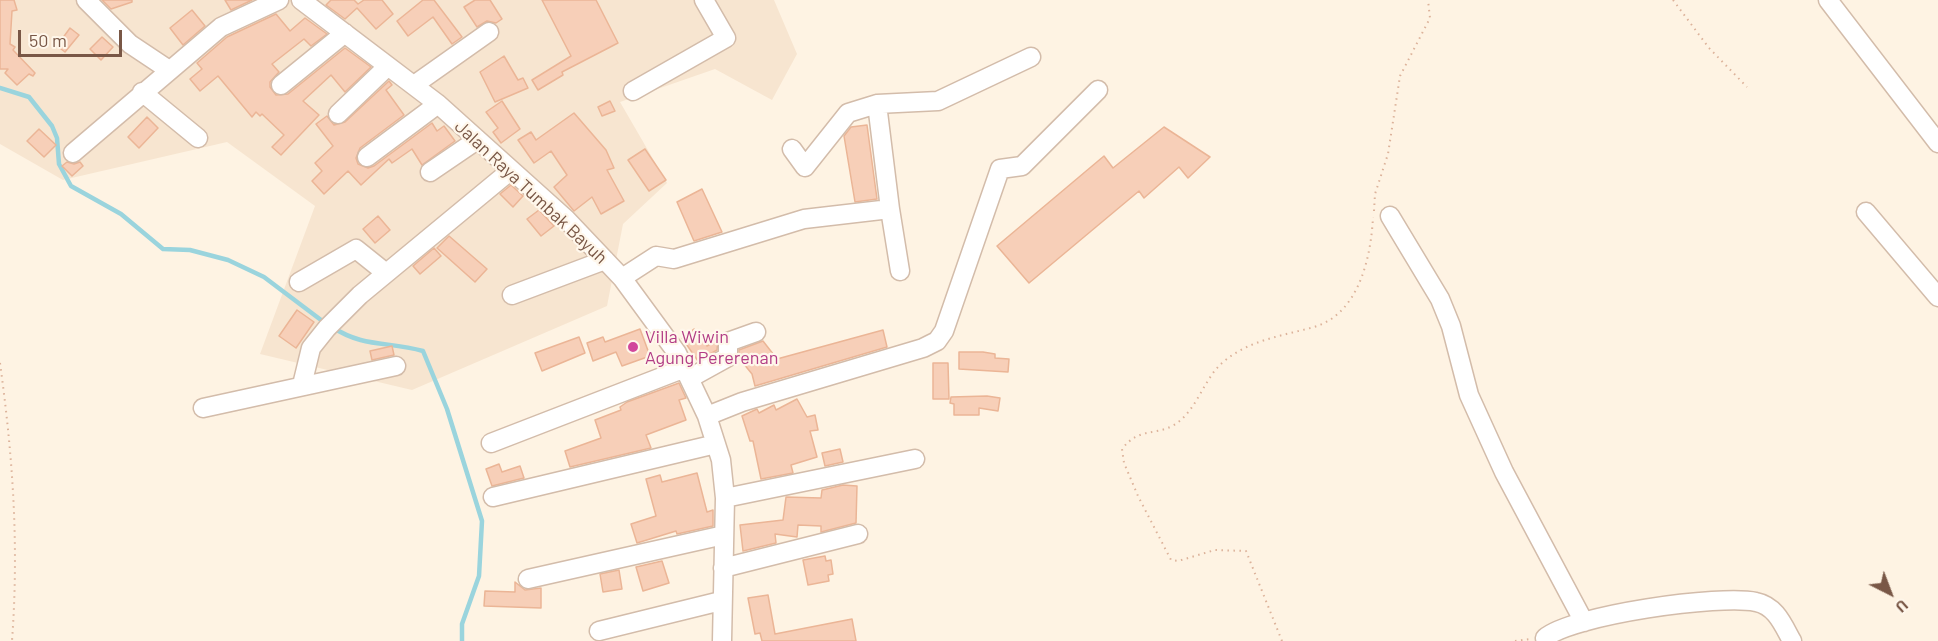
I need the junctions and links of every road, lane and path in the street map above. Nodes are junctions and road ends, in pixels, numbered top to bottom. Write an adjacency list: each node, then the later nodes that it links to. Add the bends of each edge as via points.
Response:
1 (86, 0): 12 (street, via 130,44)
2 (279, 0): 12 (street, via 221,27)
3 (301, 0): 9 (street, Jalan Raya Tumbak Bayuh)
4 (704, 0): 17 (street, via 726,38)
5 (1428, 0): 62 (path, via 1430,18 1401,76 1388,154 1375,194 1368,260 1349,303 1334,318 1317,326 1249,345 1221,364 1187,414 1173,425 1143,432 1122,449 1138,496 1171,560 1215,550 1246,551)
6 (1673, 0): 15 (path, via 1709,48)
7 (1828, 0): 24 (street)
8 (489, 32): 14 (street)
9 (345, 33): 11 (street, Jalan Raya Tumbak Bayuh); 13 (street)
10 (1031, 57): 20 (street, via 938,101)
11 (388, 66): 14 (street, Jalan Raya Tumbak Bayuh); 21 (street)
12 (169, 70): 18 (street)
13 (281, 85)
14 (414, 85): 19 (street, Jalan Raya Tumbak Bayuh)
15 (1746, 87)
16 (1098, 90): 46 (street, via 1022,166 1000,169 944,332 937,341)
17 (633, 91)
18 (142, 92): 22 (street); 26 (street)
19 (438, 104): 23 (street, Jalan Raya Tumbak Bayuh); 27 (street)
20 (877, 104): 25 (street, via 848,113 806,167); 30 (street)
21 (338, 114)
22 (198, 138)
23 (477, 140): 28 (street, Jalan Raya Tumbak Bayuh); 29 (street)
24 (1938, 143)
25 (792, 149)
26 (73, 153)
27 (367, 157)
28 (510, 171): 33 (street, Jalan Raya Tumbak Bayuh, via 566,219); 35 (street)
29 (430, 172)
30 (890, 208): 34 (street); 36 (street, via 804,219 674,259 656,256)
31 (1866, 212): 39 (street)
32 (1390, 216): 57 (street, via 1440,299 1474,404 1504,471)
33 (605, 260): 36 (street, Jalan Raya Tumbak Bayuh); 38 (street)
34 (900, 271)
35 (386, 273): 37 (street, via 356,249); 44 (street, via 311,348)
36 (622, 278): 43 (street, Jalan Raya Tumbak Bayuh)
37 (299, 282)
38 (512, 295)
39 (1938, 297)
40 (756, 332): 43 (street, via 728,342 728,357)
41 (0, 363): 60 (path, via 12,450 17,534)
42 (396, 366): 44 (street)
43 (688, 373): 46 (street, Jalan Raya Tumbak Bayuh); 47 (street)
44 (302, 385): 45 (street)
45 (203, 408)
46 (707, 416): 48 (street, Jalan Raya Tumbak Bayuh)
47 (490, 443)
48 (716, 444): 50 (street); 51 (street, Jalan Raya Tumbak Bayuh)
49 (915, 459): 51 (street)
50 (493, 497)
51 (725, 498): 53 (street, Jalan Raya Tumbak Bayuh)
52 (858, 534): 54 (street)
53 (724, 535): 54 (street, Jalan Raya Tumbak Bayuh); 55 (street)
54 (723, 568): 56 (street, Jalan Raya Tumbak Bayuh)
55 (528, 579)
56 (720, 601): 58 (street); 61 (street, Jalan Raya Tumbak Bayuh)
57 (1584, 622): 59 (street); 63 (street, via 1712,601 1756,602 1775,612)
58 (599, 631)
59 (1545, 638)
60 (12, 641)
61 (722, 641)
62 (1282, 641)
63 (1792, 641)

